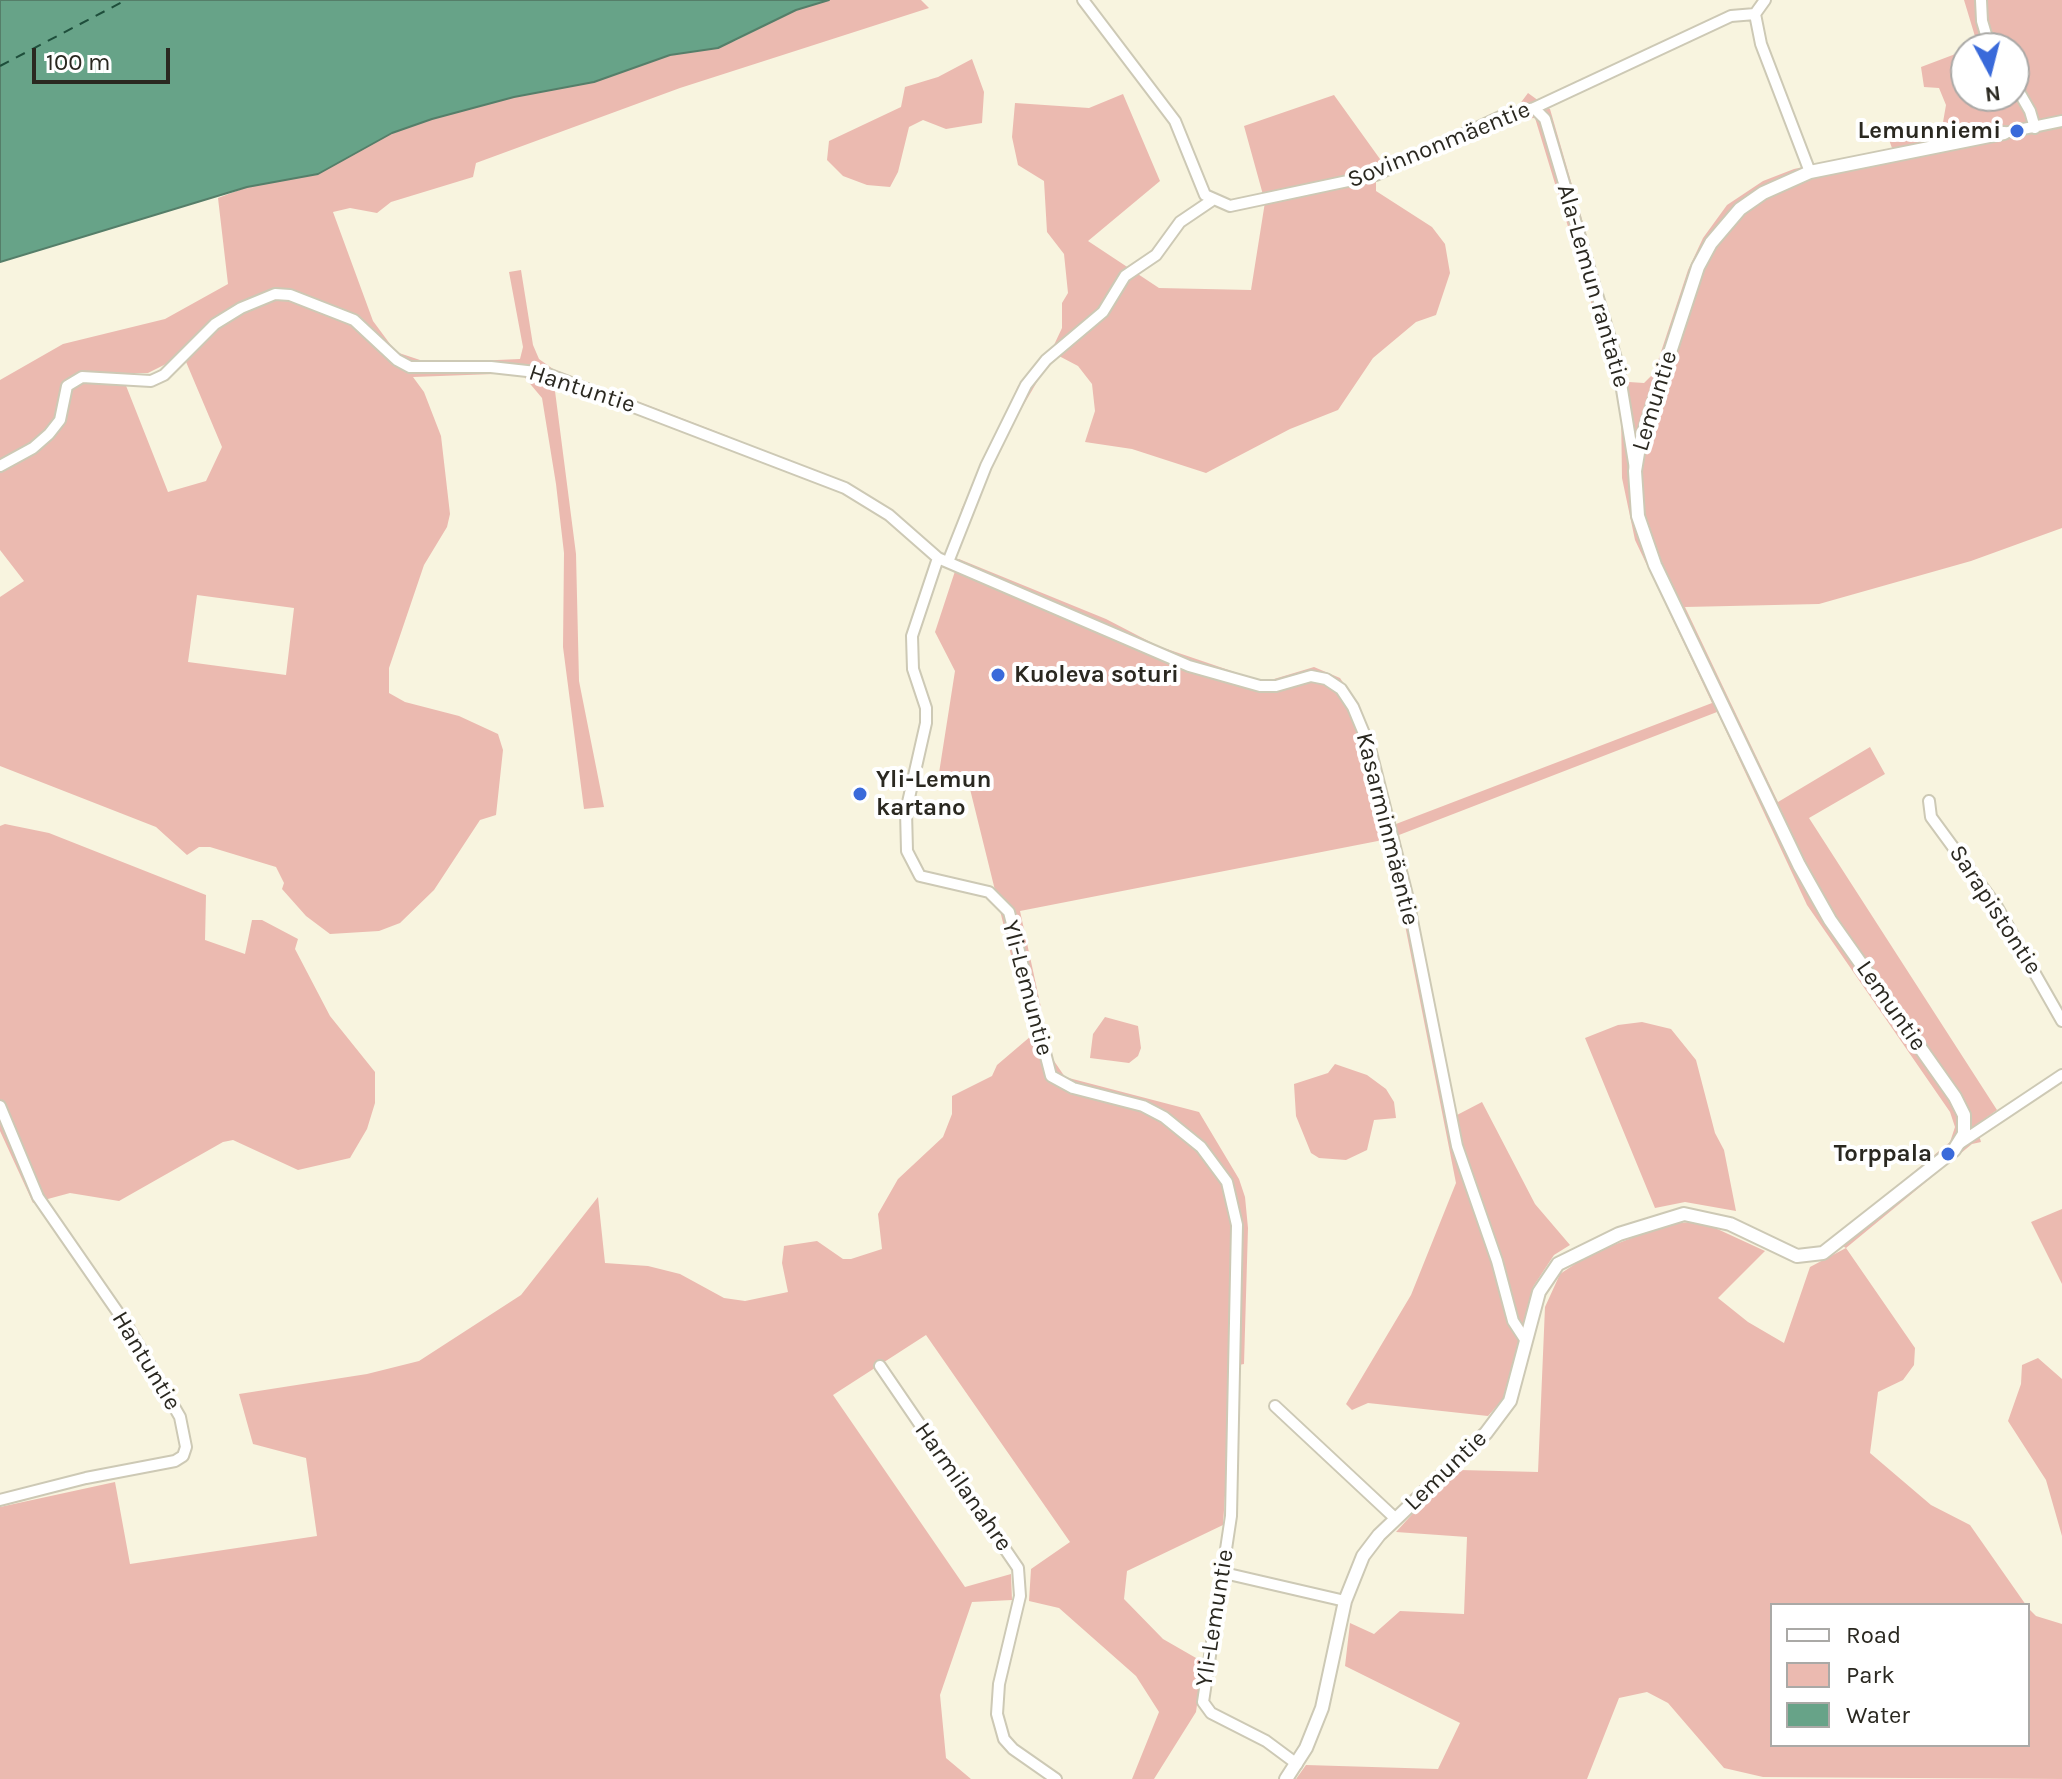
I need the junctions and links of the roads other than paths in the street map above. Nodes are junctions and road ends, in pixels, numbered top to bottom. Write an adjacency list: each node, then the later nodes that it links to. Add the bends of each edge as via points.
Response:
1 (1083, 0): 12 (street, via 1175,121 1200,188)
2 (1765, 0): 4 (street)
3 (1981, 0): 5 (street)
4 (1755, 14): 6 (street, Sovinnonmäentie, via 1731,16); 11 (street, via 1761,44)
5 (1985, 32)
6 (1534, 108): 12 (street, Sovinnonmäentie, via 1510,113 1376,175 1230,206); 14 (street, Ala-Lemun rantatie, via 1545,119 1618,365)
7 (2029, 112): 9 (street)
8 (2062, 121): 9 (street, Lemuntie)
9 (2035, 128): 10 (street, Lemuntie)
10 (2004, 133): 11 (street, Lemuntie)
11 (1810, 172): 14 (street, Lemuntie, via 1740,209 1711,243 1688,291)
12 (1211, 201): 15 (street, via 1180,222 1156,255 1125,276 1103,312 1046,360 1026,385)
13 (0, 466): 15 (street, Hantuntie, via 49,434 60,420 67,386 82,377 151,381 171,369 215,324 275,294 290,295 354,320 410,367 491,367 558,377 845,488 889,515)
14 (1635, 471): 20 (street, Lemuntie, via 1638,516 1655,565 1799,865 1830,920 1955,1097 1965,1124)
15 (943, 560): 21 (street, Kasarminmäentie, via 1189,666 1260,686 1311,676 1341,689 1370,748 1393,834 1457,1146 1513,1321); 26 (street, Yli-Lemuntie, via 912,636 913,669 926,723 906,811 904,835 912,865 920,876 935,882 989,892 1009,912 1051,1076 1073,1088 1143,1106 1184,1130 1216,1163 1235,1204 1234,1438)
16 (1929, 801): 17 (street, Sarapistontie, via 1931,817 1997,907)
17 (2062, 1021)
18 (2062, 1075): 20 (street)
19 (0, 1106): 24 (street, Hantuntie, via 38,1197 128,1327 180,1417 186,1447 175,1461)
20 (1960, 1143): 21 (street, Lemuntie, via 1823,1253 1797,1256 1730,1224 1684,1214 1594,1244 1547,1276)
21 (1526, 1341): 25 (street, Lemuntie, via 1518,1380 1500,1417)
22 (880, 1366): 29 (street, Harmilanahre, via 1018,1568 1020,1596 997,1714 1004,1739 1013,1749)
23 (1275, 1406): 25 (street)
24 (0, 1500)
25 (1396, 1519): 27 (street, Lemuntie, via 1363,1556)
26 (1224, 1573): 27 (street); 28 (street, Yli-Lemuntie, via 1203,1702 1211,1713)
27 (1345, 1601): 28 (street, Lemuntie, via 1322,1708)
28 (1297, 1764): 30 (street, Lemuntie)
29 (1056, 1779)
30 (1286, 1779)

